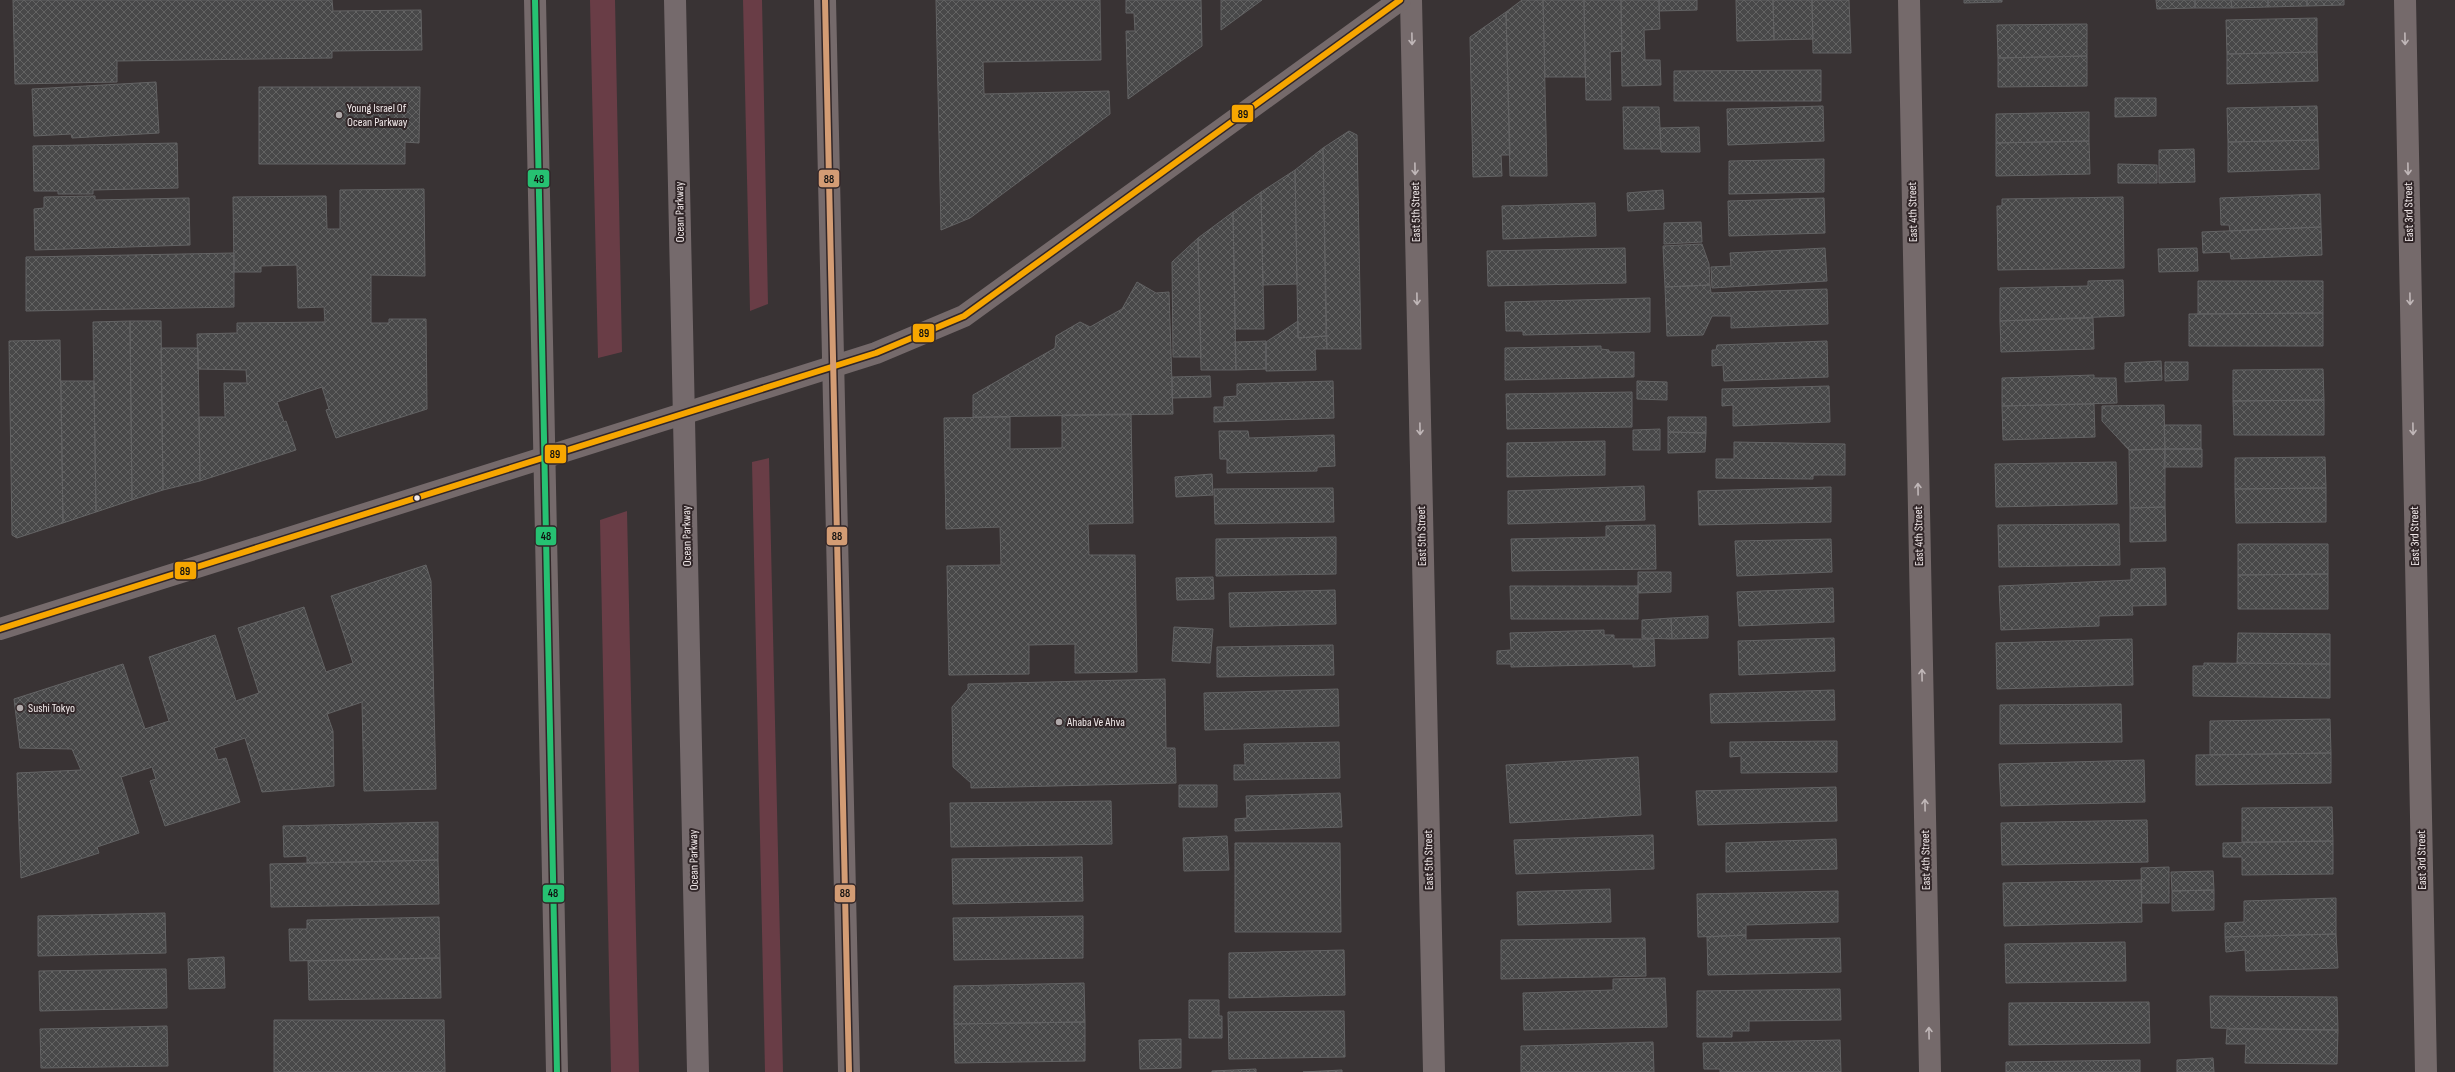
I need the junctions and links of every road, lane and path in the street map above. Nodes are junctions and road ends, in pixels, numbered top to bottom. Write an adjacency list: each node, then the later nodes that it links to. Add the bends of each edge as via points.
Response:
1 (536, 0): 10 (street)
2 (675, 0): 9 (main road, Ocean Parkway)
3 (825, 0): 8 (street)
4 (1400, 0): 8 (street, via 964,316 876,353)
5 (1411, 0): 15 (street, East 5th Street, one-way to 15)
6 (1909, 0): 16 (street, East 4th Street, one-way to 6)
7 (2405, 0): 17 (street, East 3rd Street, one-way to 17)
8 (834, 366): 9 (street); 14 (street)
9 (685, 413): 10 (street); 13 (main road, Ocean Parkway)
10 (546, 457): 11 (street); 12 (street)
11 (0, 629)
12 (557, 1072)
13 (698, 1072)
14 (849, 1072)
15 (1434, 1072)
16 (1930, 1072)
17 (2426, 1072)

